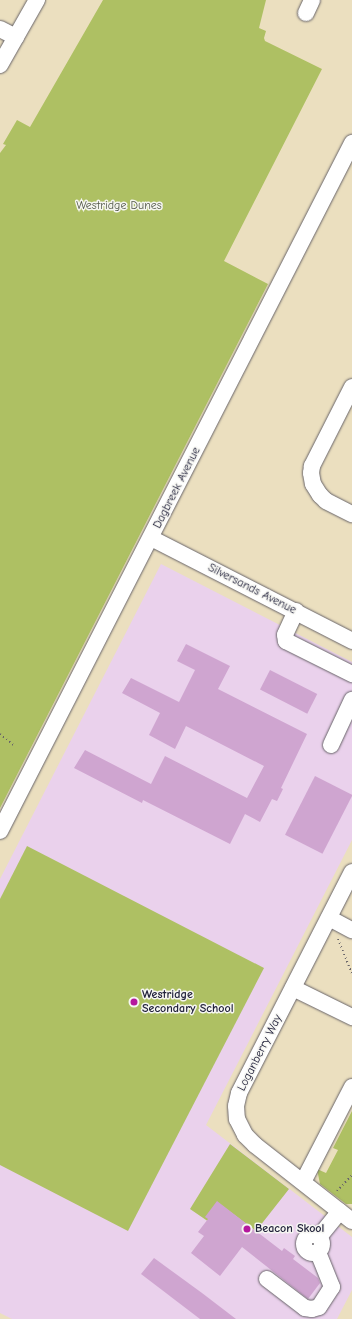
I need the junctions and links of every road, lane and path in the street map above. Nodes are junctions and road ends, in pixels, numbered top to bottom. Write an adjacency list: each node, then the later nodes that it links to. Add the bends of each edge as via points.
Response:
1 (37, 0): 3 (street)
2 (0, 29): 3 (street)
3 (16, 38): 4 (street)
4 (0, 65)
5 (352, 143): 8 (street, Dagbreek Avenue)
6 (351, 392): 7 (street, via 312,466 311,473 313,484 326,501)
7 (352, 514)
8 (151, 538): 9 (street, Silversands Avenue); 16 (street, Dagbreek Avenue)
9 (296, 611): 10 (street, Silversands Avenue); 11 (street, via 284,637 286,641)
10 (352, 640)
11 (352, 674)
12 (352, 700): 14 (street)
13 (0, 734): 15 (path)
14 (331, 745)
15 (15, 746)
16 (0, 831)
17 (352, 872): 18 (street, Loganberry Way)
18 (329, 918): 19 (street); 22 (street, Loganberry Way)
19 (352, 930)
20 (338, 938): 21 (path)
21 (352, 973)
22 (293, 988): 23 (street); 25 (street, Loganberry Way, via 239,1093 236,1106 237,1119 244,1135)
23 (352, 1017)
24 (352, 1087): 25 (street)
25 (303, 1182): 26 (street, Loganberry Way)
26 (346, 1216): 27 (street, via 318,1244 332,1287 319,1306 305,1308)
27 (267, 1279)

